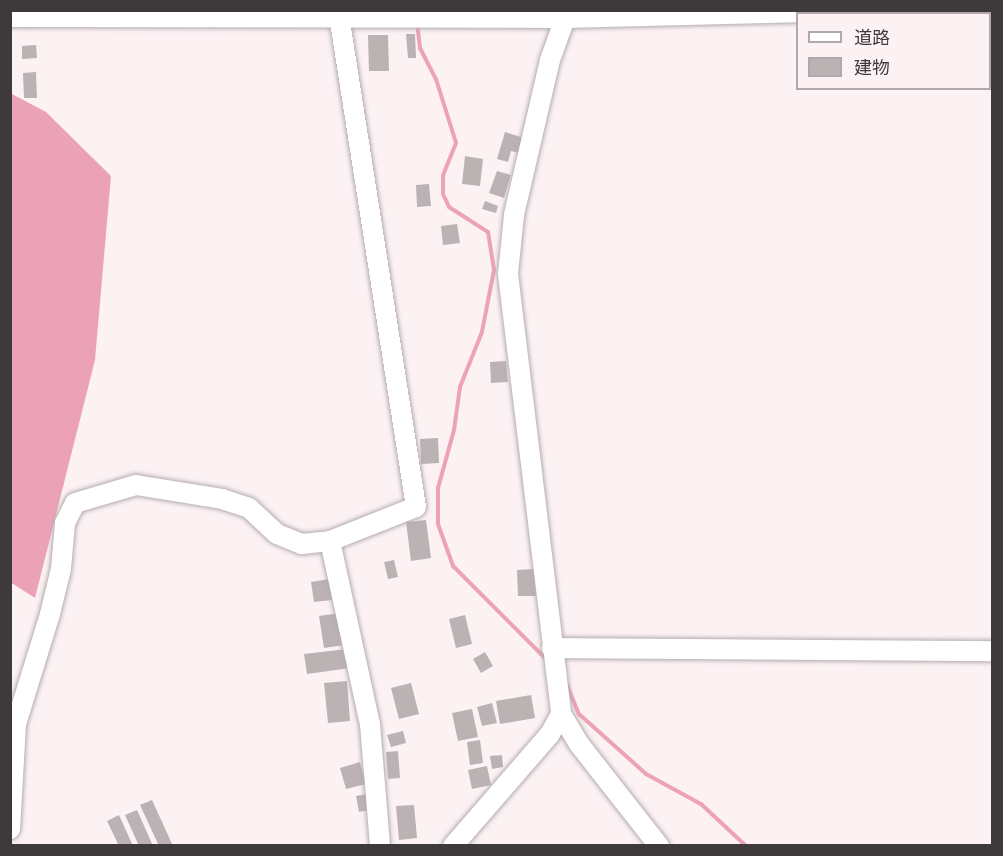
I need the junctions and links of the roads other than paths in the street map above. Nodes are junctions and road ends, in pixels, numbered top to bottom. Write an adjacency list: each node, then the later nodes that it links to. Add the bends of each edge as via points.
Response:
1 (899, 10): 3 (street)
2 (179, 14): 4 (street); 5 (street)
3 (566, 14): 5 (street); 8 (street, via 550,60 514,215 507,274)
4 (10, 17)
5 (340, 19): 6 (street, via 416,502 410,512)
6 (330, 541): 10 (street, via 296,544 236,502 136,485 75,503 65,523 61,569 16,724); 11 (street, via 370,724)
7 (993, 651): 8 (street)
8 (553, 659): 9 (street)
9 (561, 714): 12 (street, via 550,734); 13 (street, via 579,744)
10 (10, 830)
11 (380, 846)
12 (453, 846)
13 (659, 846)

